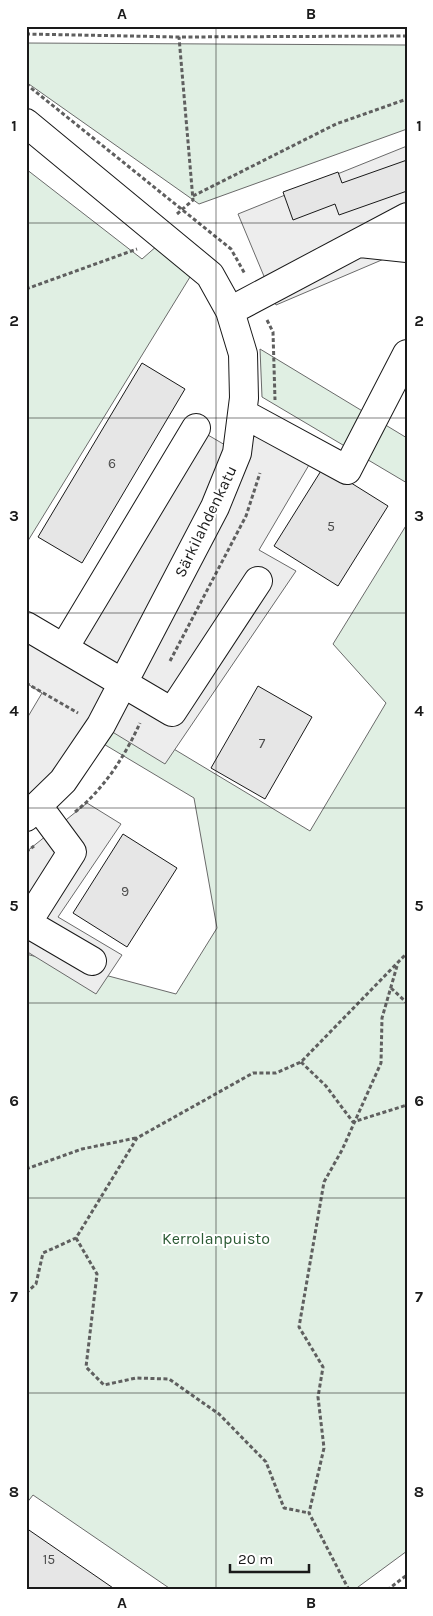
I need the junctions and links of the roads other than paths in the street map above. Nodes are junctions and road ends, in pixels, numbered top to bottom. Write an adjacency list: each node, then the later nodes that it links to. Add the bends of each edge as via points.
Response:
1 (26, 123): 5 (street, Särkilahdenkatu, via 210,275)
2 (407, 217): 3 (street)
3 (360, 243): 4 (street); 5 (street)
4 (407, 248)
5 (230, 310): 7 (street, Särkilahdenkatu, via 243,354)
6 (407, 354): 7 (street, via 346,470)
7 (242, 413): 12 (street, Särkilahdenkatu, via 237,453 215,507)
8 (196, 428): 11 (street)
9 (258, 581): 12 (street, via 172,712)
10 (26, 626): 11 (street)
11 (64, 648): 12 (street)
12 (123, 683): 13 (street, Särkilahdenkatu, via 101,725 63,781)
13 (32, 811): 14 (street, via 72,852 27,923)
14 (92, 962)

